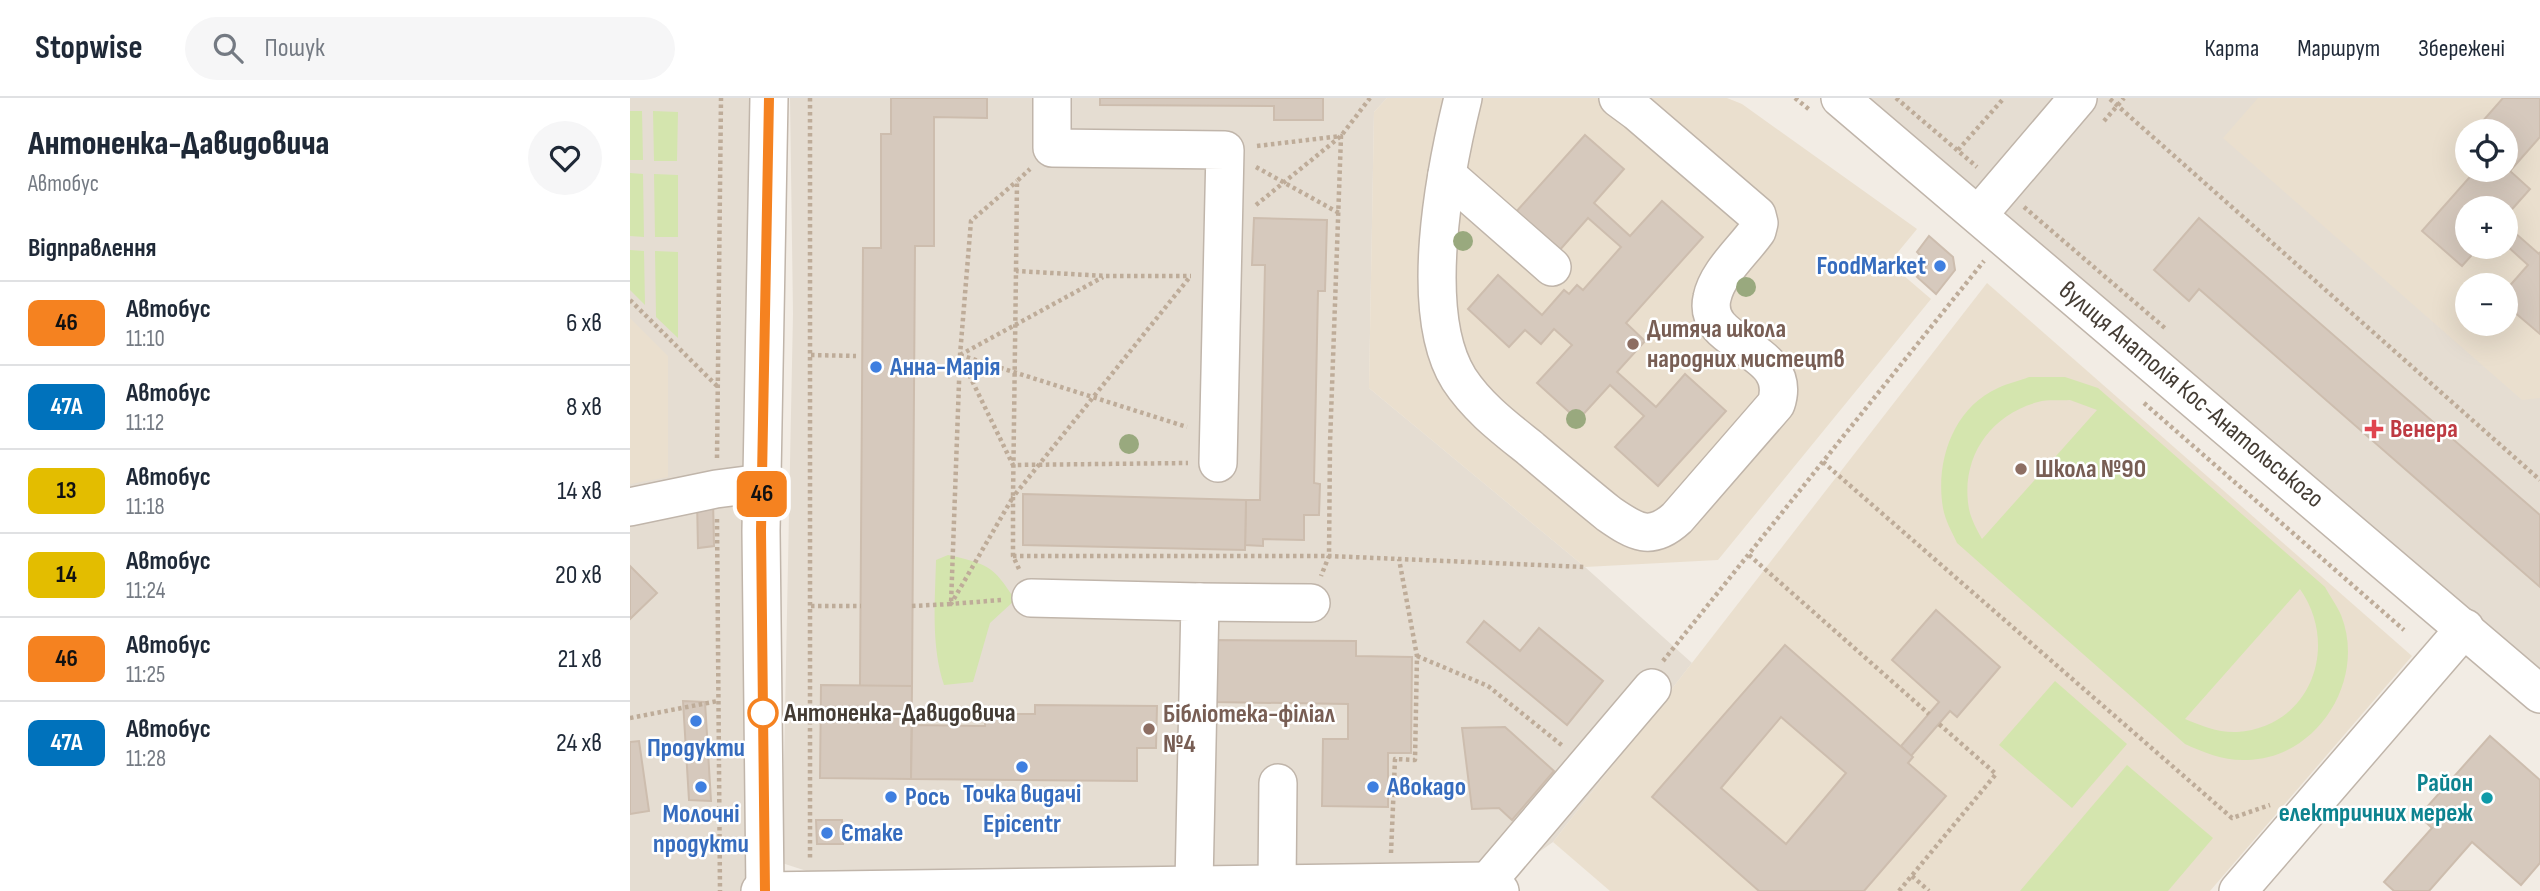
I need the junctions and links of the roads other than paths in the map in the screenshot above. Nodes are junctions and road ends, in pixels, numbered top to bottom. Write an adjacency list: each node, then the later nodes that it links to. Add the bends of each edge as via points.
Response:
1 (769, 98): 11 (street)
2 (1052, 98): 10 (street, via 1052,148 1225,150)
3 (1462, 98): 7 (street)
4 (1618, 98): 7 (street, via 1757,215 1757,231 1717,286 1711,307 1725,331 1773,369 1779,382 1776,404 1667,527 1637,531 1609,514 1487,412 1458,377 1449,357 1438,302)
5 (1840, 98): 8 (street, вулиця Анатолія Кос-Анатольського)
6 (2078, 98): 8 (street)
7 (1447, 175): 9 (street)
8 (1988, 237): 16 (street, вулиця Анатолія Кос-Анатольського)
9 (1552, 267)
10 (1218, 450)
11 (762, 483): 12 (street); 26 (street)
12 (630, 507)
13 (1031, 598): 14 (street)
14 (1200, 602): 15 (street); 21 (street)
15 (1311, 603)
16 (2465, 628): 18 (street, вулиця Анатолія Кос-Анатольського); 27 (street)
17 (1652, 688): 22 (street, via 1586,765)
18 (2540, 694)
19 (1278, 783): 20 (street)
20 (1277, 883): 21 (street); 22 (street)
21 (1194, 884): 23 (street)
22 (1494, 886)
23 (999, 888): 24 (street)
24 (810, 890): 26 (street)
25 (760, 891): 26 (street)
26 (765, 891)
27 (2238, 891)

